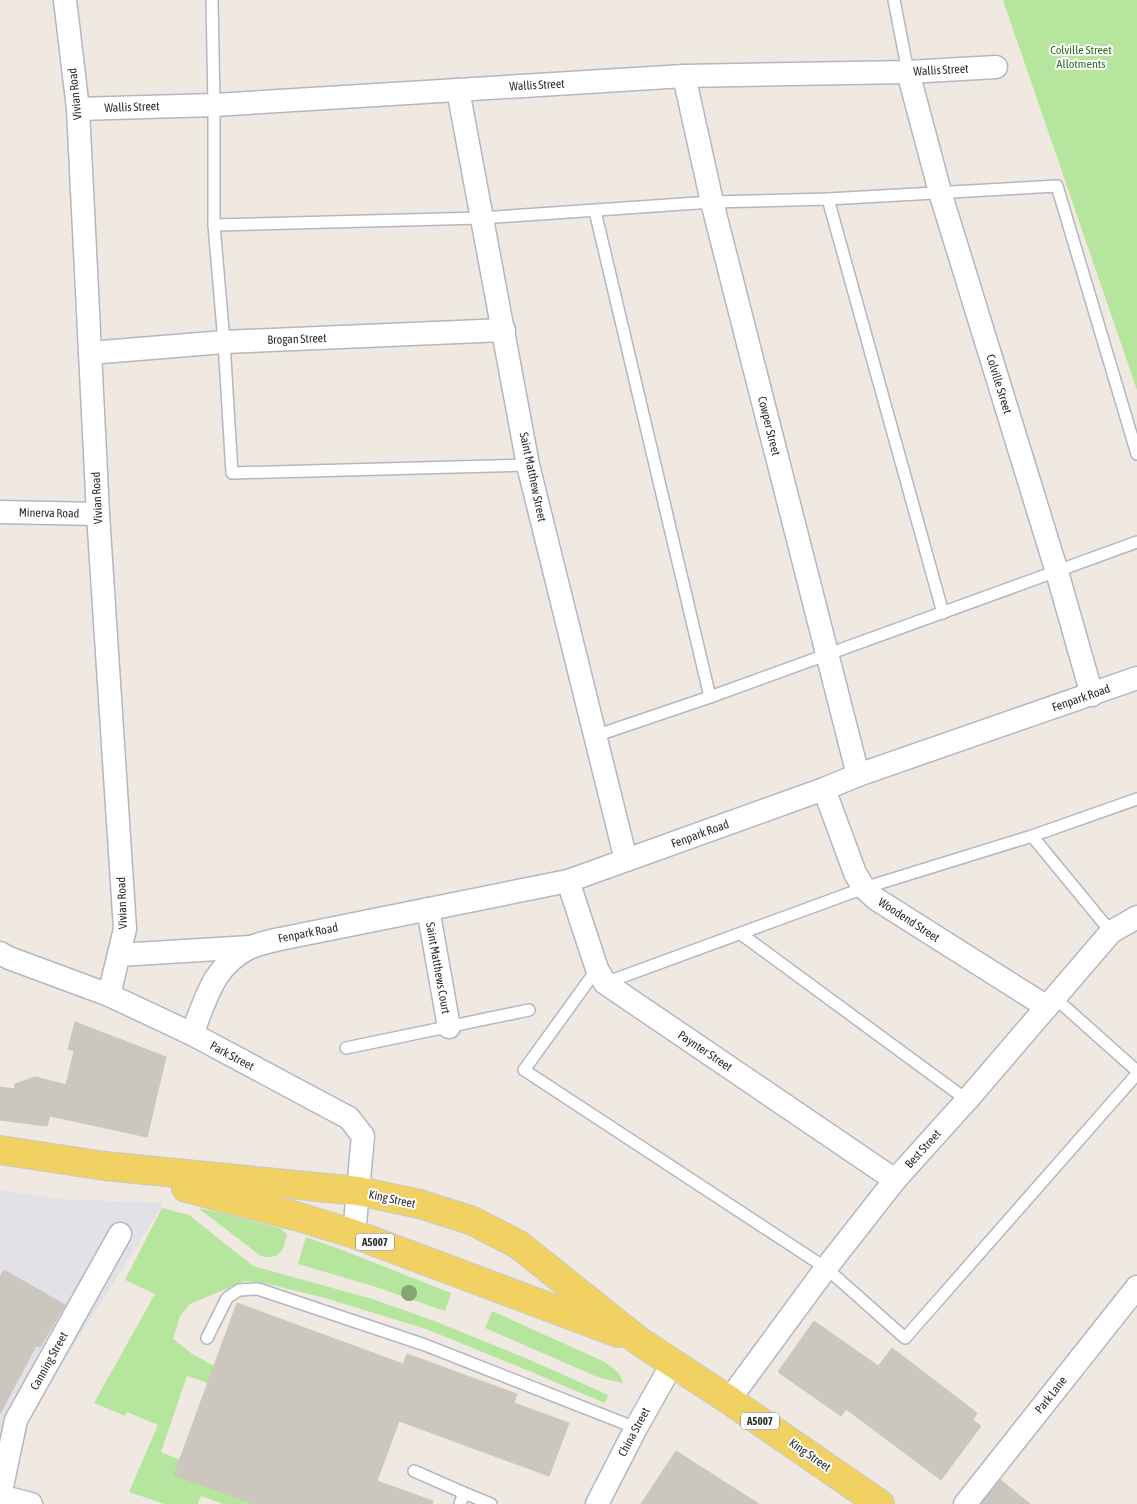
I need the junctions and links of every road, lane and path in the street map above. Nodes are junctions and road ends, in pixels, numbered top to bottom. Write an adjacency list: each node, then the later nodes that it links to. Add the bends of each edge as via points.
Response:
1 (65, 0): 9 (street, Vivian Road)
2 (212, 0): 8 (lane)
3 (894, 0): 5 (lane)
4 (996, 67): 5 (street, Wallis Street)
5 (908, 72): 6 (street, Wallis Street); 10 (street, Colville Street)
6 (684, 76): 7 (street, Wallis Street); 12 (street, Cowper Street)
7 (458, 90): 8 (street, Wallis Street); 14 (street, Saint Matthew Street)
8 (214, 105): 9 (street, Wallis Street); 15 (lane)
9 (78, 109): 18 (street, Vivian Road)
10 (940, 192): 11 (lane); 19 (lane, via 1057,186); 24 (street, Colville Street)
11 (828, 198): 12 (lane); 25 (lane)
12 (712, 202): 13 (lane); 26 (street, Cowper Street)
13 (596, 211): 14 (lane); 29 (lane)
14 (481, 218): 15 (lane); 16 (street, Saint Matthew Street)
15 (214, 225): 17 (lane)
16 (504, 330): 17 (street, Brogan Street); 20 (street, Saint Matthew Street)
17 (224, 342): 18 (street, Brogan Street); 20 (lane, via 232,473)
18 (90, 354): 22 (street, Vivian Road)
19 (1137, 454)
20 (528, 465): 30 (street, Saint Matthew Street)
21 (0, 512): 22 (street, Minerva Road)
22 (98, 514): 44 (street, Vivian Road, via 125,929)
23 (1137, 542): 24 (lane)
24 (1057, 572): 25 (lane); 28 (street, Colville Street)
25 (942, 613): 26 (lane)
26 (827, 654): 29 (lane); 31 (street, Cowper Street)
27 (1137, 678): 28 (street, Fenpark Road)
28 (1092, 695): 31 (street, Fenpark Road)
29 (710, 697): 30 (lane)
30 (595, 736): 35 (street, Saint Matthew Street)
31 (858, 775): 32 (street, Fenpark Road)
32 (824, 789): 35 (street, Fenpark Road); 37 (street, Woodend Street, via 855,873)
33 (1137, 800): 34 (lane)
34 (1032, 836): 37 (lane); 40 (lane)
35 (626, 860): 36 (street, Fenpark Road)
36 (568, 881): 38 (street, Fenpark Road); 45 (street)
37 (864, 888): 41 (lane); 47 (street, Woodend Street, via 876,899)
38 (428, 910): 42 (street, Fenpark Road); 49 (street, Saint Matthews Court)
39 (1137, 918): 40 (street, Best Street)
40 (1110, 932): 47 (street, Best Street)
41 (741, 934): 45 (lane); 53 (lane)
42 (251, 947): 44 (street, Fenpark Road); 50 (street, Fenpark Road, via 222,968 212,983)
43 (0, 953): 46 (street, Park Street)
44 (119, 955): 46 (street, Vivian Road)
45 (601, 976): 56 (street, Paynter Street); 60 (lane, via 524,1070)
46 (109, 995): 50 (street, Park Street)
47 (1051, 1002): 52 (lane); 53 (street, Best Street)
48 (529, 1010): 49 (lane, Saint Matthews Court)
49 (449, 1027): 51 (lane, Saint Matthews Court)
50 (192, 1034): 57 (street, Park Street, via 348,1118 363,1136)
51 (346, 1048)
52 (1137, 1072): 60 (lane, via 905,1338)
53 (967, 1100): 56 (street, Best Street)
54 (0, 1150): 55 (main road, King Street / A5007)
55 (105, 1166): 57 (main road, King Street / A5007); 59 (main road, King Street / A5007)
56 (895, 1180): 60 (street, Best Street)
57 (358, 1191): 59 (street, Park Street); 63 (main road, King Street / A5007, via 420,1204 473,1221 520,1245)
58 (120, 1234): 68 (street, Canning Street, via 16,1420)
59 (354, 1234): 63 (main road, King Street / A5007)
60 (826, 1268): 65 (street, Best Street)
61 (1137, 1287): 74 (street, Park Lane)
62 (207, 1338): 66 (lane, via 227,1298 239,1290 258,1289 425,1345)
63 (638, 1341): 64 (main road, King Street / A5007)
64 (673, 1362): 65 (main road, King Street / A5007); 66 (street, China Street)
65 (729, 1400): 73 (main road, King Street / A5007)
66 (636, 1428): 72 (street, China Street)
67 (414, 1471): 69 (lane)
68 (0, 1496): 70 (street)
69 (462, 1499): 71 (lane)
70 (31, 1504)
71 (491, 1504)
72 (597, 1504)
73 (880, 1504)
74 (965, 1504)

